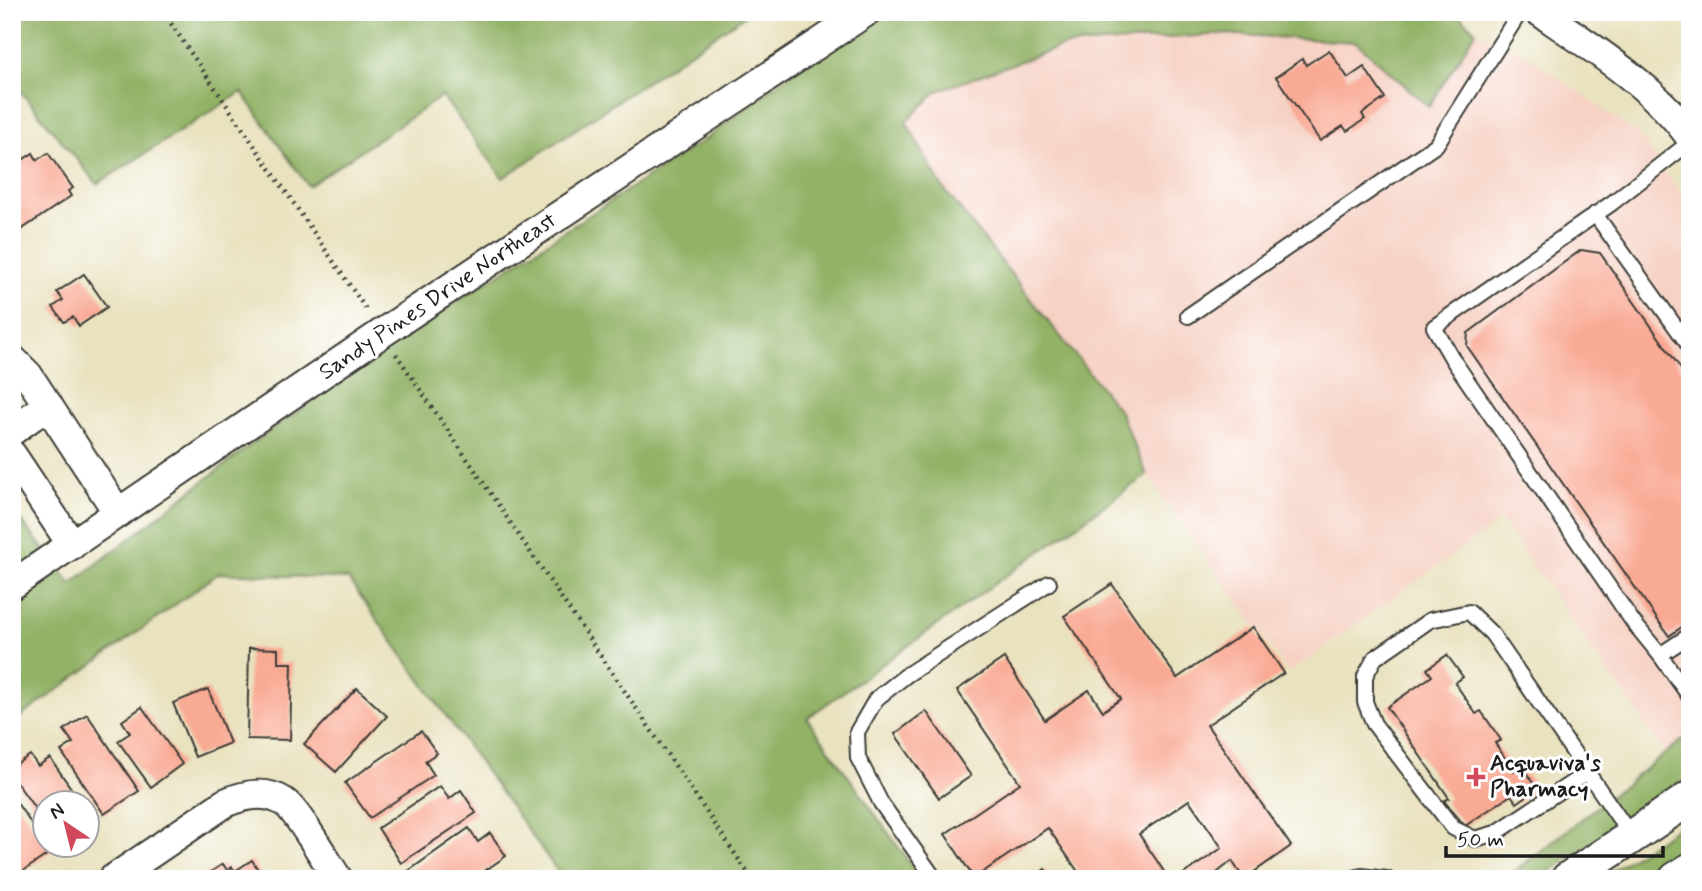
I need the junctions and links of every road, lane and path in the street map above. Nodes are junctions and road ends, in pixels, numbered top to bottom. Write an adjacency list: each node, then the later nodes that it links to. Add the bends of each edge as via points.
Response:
1 (163, 12): 9 (path)
2 (866, 12): 9 (street, Sandy Pines Drive Northeast)
3 (1520, 12): 8 (lane, via 1436,145)
4 (1540, 12): 5 (street, via 1674,114)
5 (1690, 137)
6 (1690, 142): 7 (lane)
7 (1595, 214): 10 (lane); 20 (lane, via 1434,327 1452,360)
8 (1188, 316)
9 (382, 333): 15 (street, Sandy Pines Drive Northeast); 28 (path)
10 (1690, 347)
11 (12, 359): 12 (street)
12 (48, 405): 13 (street); 15 (street)
13 (12, 430)
14 (12, 455): 16 (street)
15 (118, 513): 16 (street, Sandy Pines Drive Northeast)
16 (72, 545): 18 (street, Sandy Pines Drive Northeast)
17 (1049, 583): 29 (lane, via 908,674 876,699 857,732 858,758 881,803)
18 (12, 585)
19 (1690, 635): 20 (lane)
20 (1660, 655): 21 (lane)
21 (1690, 698)
22 (1588, 772): 22 (lane, via 1492,634 1469,612 1430,620 1375,658 1365,676 1365,702 1374,724 1453,828 1475,839 1496,833); 24 (lane)
23 (1690, 798): 24 (street)
24 (1632, 837): 32 (street)
25 (1690, 870): 33 (street)
26 (113, 879): 27 (street, via 243,795 265,795 285,802)
27 (338, 879)
28 (752, 879)
29 (935, 879)
30 (1351, 879): 31 (lane)
31 (1387, 879)
32 (1568, 879)
33 (1676, 879)

